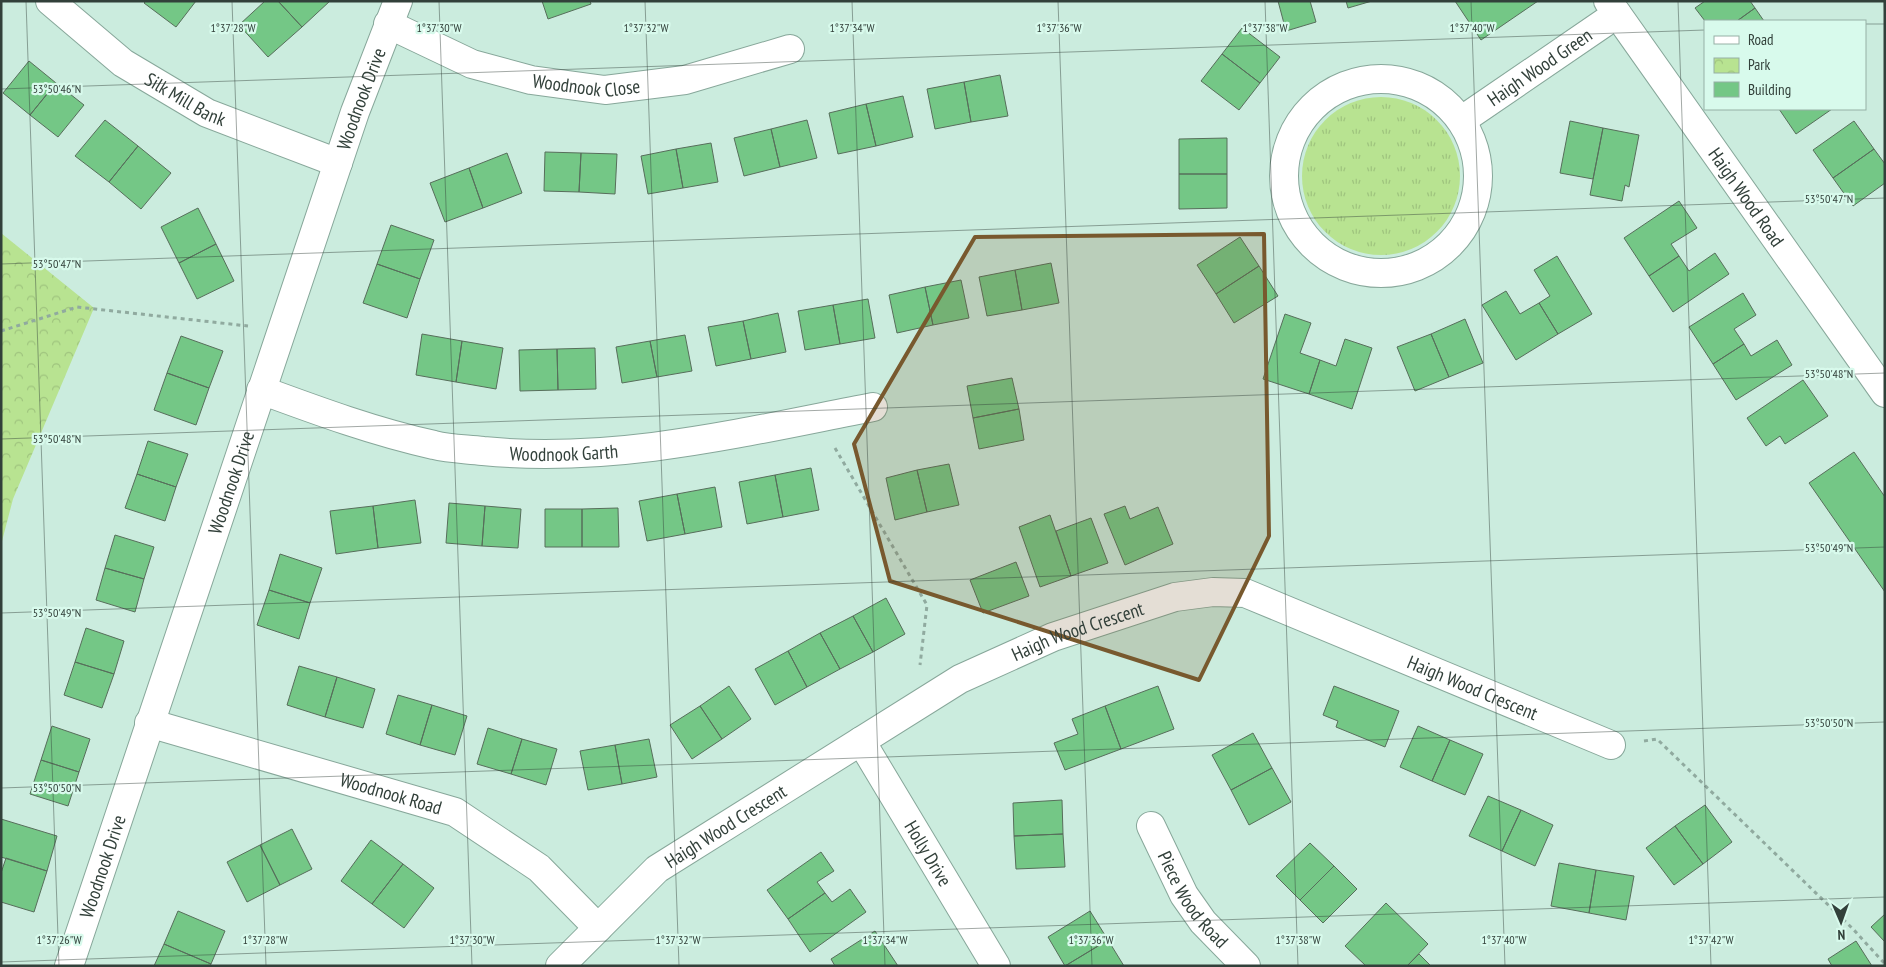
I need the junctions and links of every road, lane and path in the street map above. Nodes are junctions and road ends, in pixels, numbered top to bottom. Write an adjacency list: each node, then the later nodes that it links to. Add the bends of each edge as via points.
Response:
1 (50, 1): 6 (street, Silk Mill Bank, via 123,63 206,113)
2 (1612, 8): 5 (street, Haigh Wood Green); 10 (street, Haigh Wood Road)
3 (393, 12): 4 (street, Woodnook Close, via 472,64 531,80 605,90 685,80); 6 (street, Woodnook Drive)
4 (790, 49)
5 (1462, 120): 5 (street, via 1477,158 1476,198 1459,235 1428,262 1389,274 1348,269 1313,248 1290,214 1282,174 1291,134 1316,102 1352,82 1393,78 1432,92)
6 (338, 163): 7 (street, Woodnook Drive)
7 (281, 330): 8 (path, via 77,307); 9 (street, Woodnook Drive)
8 (1, 331)
9 (261, 390): 12 (street, Woodnook Garth, via 359,426 436,446 521,455 589,454 669,446); 14 (street, Woodnook Drive)
10 (1885, 393)
11 (873, 407): 12 (street, Woodnook Garth)
12 (817, 417): 13 (path, via 926,605)
13 (915, 707): 15 (street, Haigh Wood Crescent); 16 (street, Haigh Wood Crescent, via 960,679 1053,637 1175,596 1245,593)
14 (149, 724): 18 (street, Woodnook Road, via 455,812 539,868); 20 (street, Woodnook Drive)
15 (861, 741): 18 (street, Haigh Wood Crescent, via 657,869); 22 (street, Holly Drive)
16 (1611, 745): 19 (path, via 1657,739)
17 (1151, 826): 23 (street, Piece Wood Road, via 1184,895 1203,922)
18 (598, 928): 21 (street, Haigh Wood Crescent)
19 (1885, 964)
20 (69, 966)
21 (560, 966)
22 (996, 966)
23 (1246, 966)

